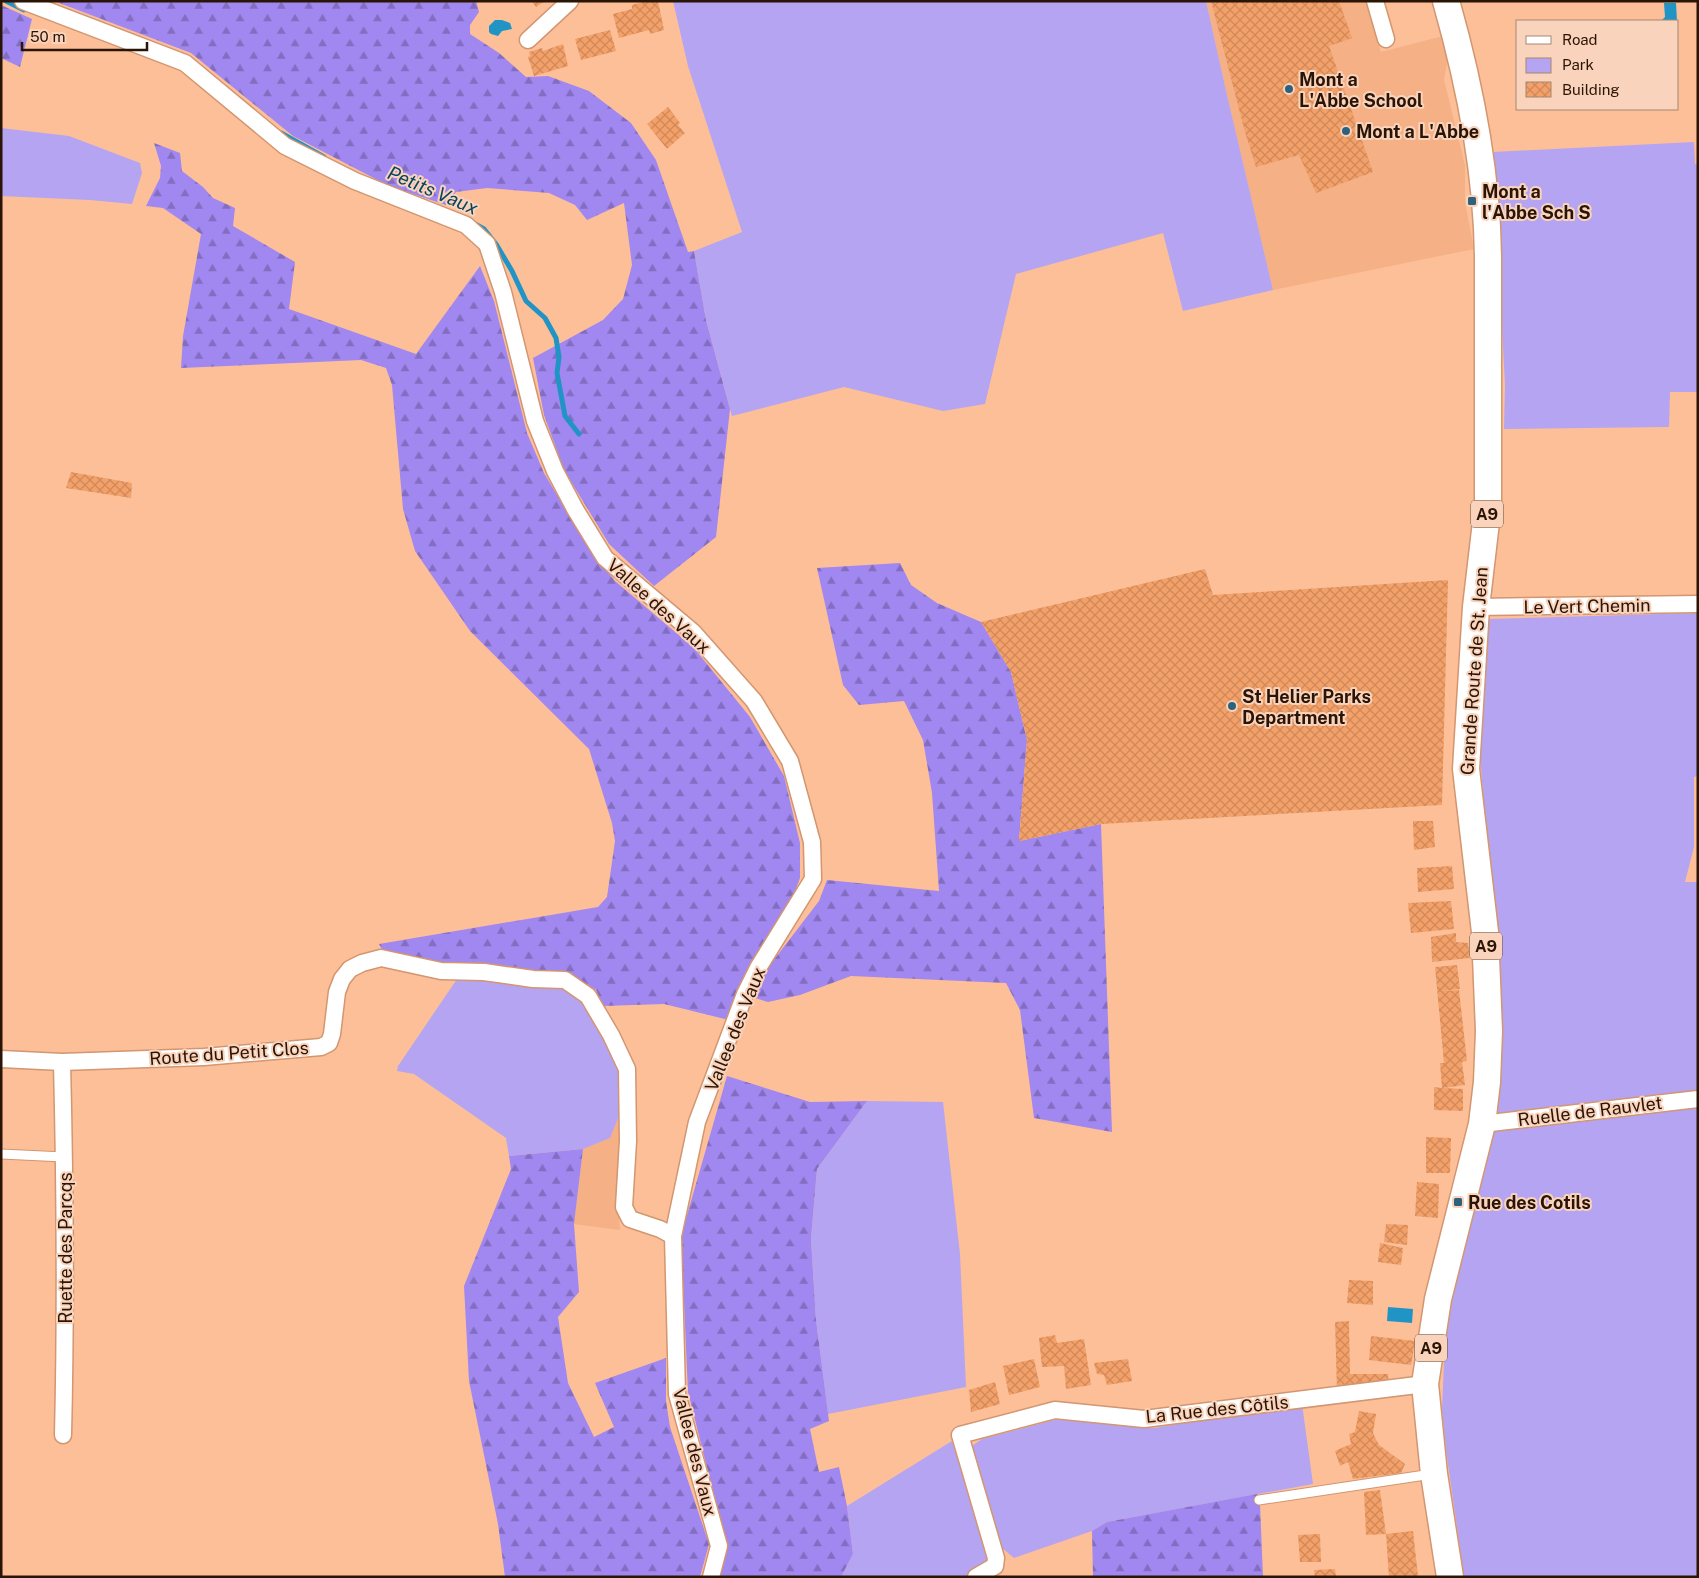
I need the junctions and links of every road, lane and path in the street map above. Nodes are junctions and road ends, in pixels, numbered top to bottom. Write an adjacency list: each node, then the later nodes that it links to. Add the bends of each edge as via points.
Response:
1 (24, 1): 15 (street, Vallee des Vaux, via 185,63 285,146 355,181 466,225 487,244 503,292 535,421 555,471 576,509 605,558 693,632 754,700 790,761 812,842 812,879 745,994 697,1122)
2 (570, 1): 6 (street)
3 (1375, 1): 5 (street)
4 (1446, 1): 8 (main road, Grande Route de St. Jean / A9, via 1474,111 1487,223 1488,505)
5 (1386, 39)
6 (528, 40)
7 (1698, 604): 8 (street, Le Vert Chemin)
8 (1476, 607): 12 (main road, Grande Route de St. Jean / A9, via 1466,769 1485,932 1489,1031)
9 (1, 1059): 10 (street, Route du Petit Clos)
10 (62, 1062): 14 (street, Ruette des Parcqs); 15 (street, Route du Petit Clos, via 204,1057 321,1047 329,1043 332,1034 337,992 342,979 350,969 381,958 441,971 565,980 588,996 627,1068 628,1141 624,1206 630,1219)
11 (1698, 1098): 12 (street, Ruelle de Rauvlet)
12 (1482, 1124): 16 (main road, Grande Route de St. Jean / A9, via 1438,1299)
13 (1, 1154): 14 (lane)
14 (64, 1157): 17 (street, Ruette des Parcqs, via 66,1313)
15 (673, 1236): 20 (street, Vallee des Vaux, via 677,1394 719,1546)
16 (1426, 1384): 18 (main road, Grande Route de St. Jean / A9); 21 (street, La Rue des Côtils, via 1144,1419 1055,1410 960,1435 996,1558 995,1566)
17 (63, 1435)
18 (1434, 1474): 19 (lane); 22 (main road, Grande Route de St. Jean / A9)
19 (1259, 1500)
20 (711, 1577)
21 (976, 1577)
22 (1450, 1577)

